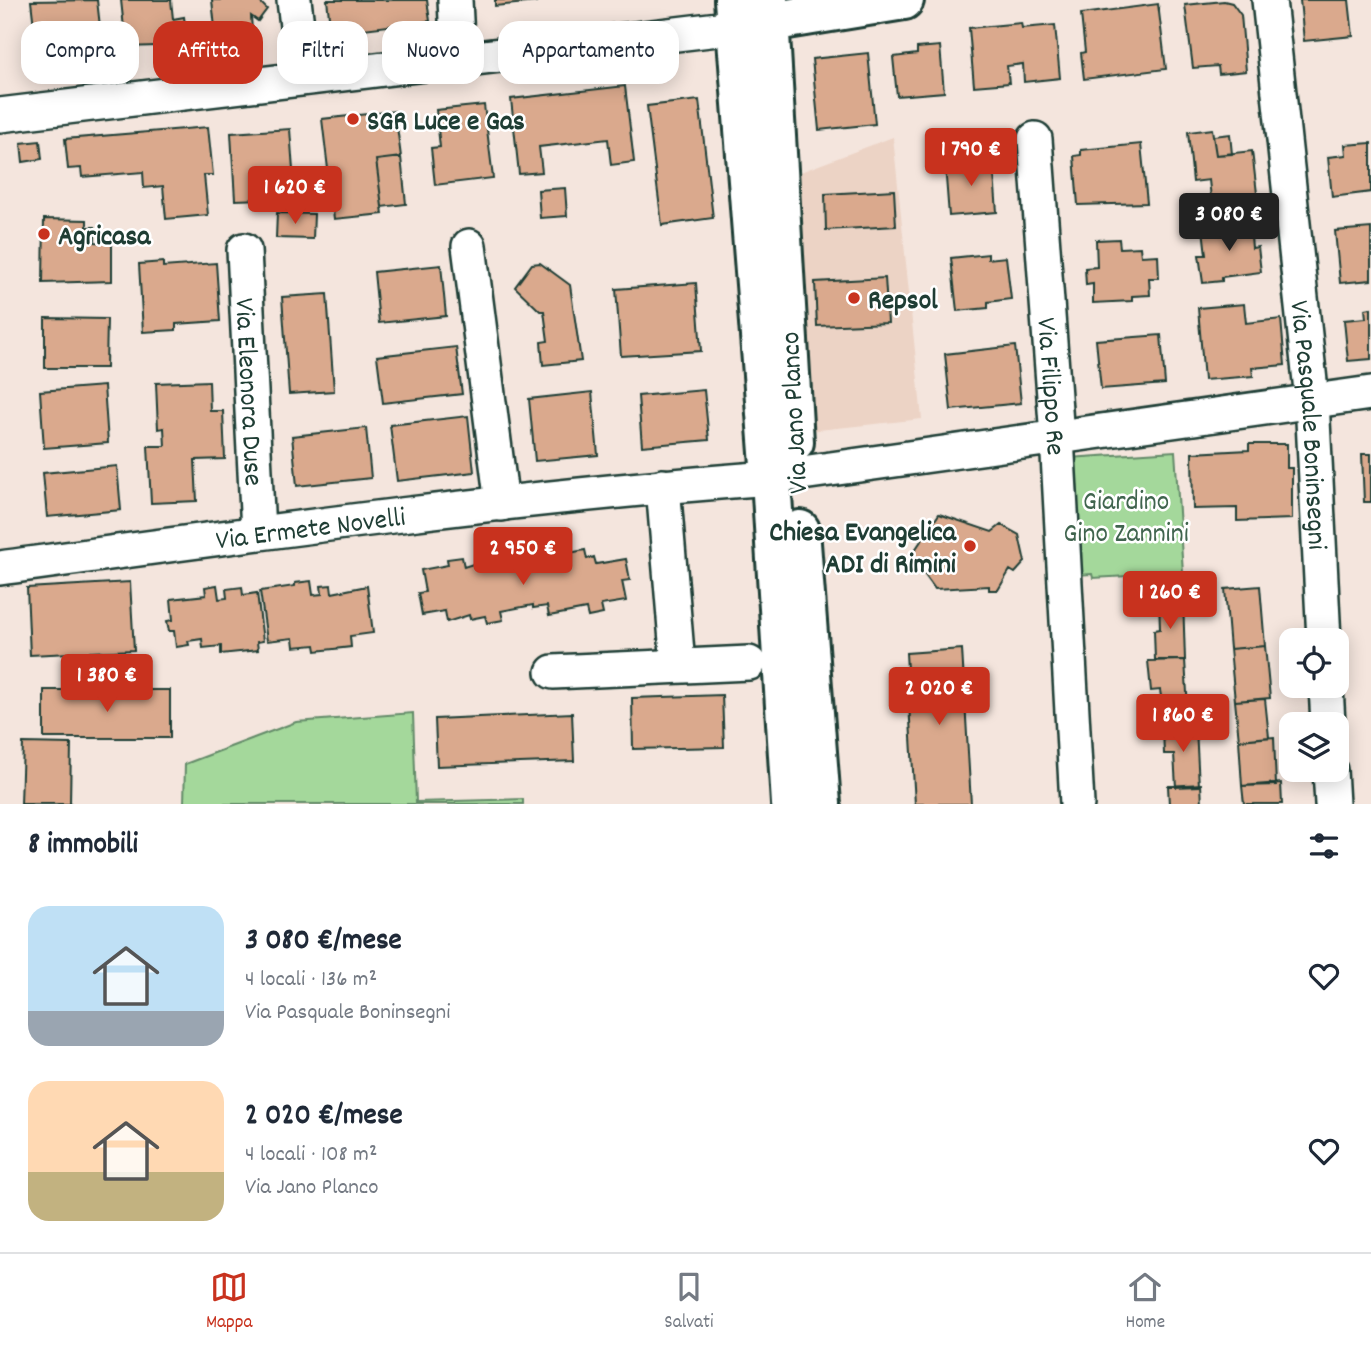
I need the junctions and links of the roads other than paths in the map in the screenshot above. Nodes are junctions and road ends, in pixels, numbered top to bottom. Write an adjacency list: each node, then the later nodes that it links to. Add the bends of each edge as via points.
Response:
1 (294, 0): 6 (street)
2 (455, 0): 7 (street)
3 (904, 0): 5 (main road)
4 (1269, 0): 15 (street, Via Pasquale Boninsegni)
5 (752, 12): 8 (street); 17 (main road, Via Jano Planco)
6 (296, 21)
7 (456, 21)
8 (484, 55)
9 (277, 81): 10 (street)
10 (0, 115)
11 (1035, 139): 16 (street, Via Filippo Re)
12 (469, 246): 19 (street)
13 (244, 250): 20 (street, Via Eleonora Duse)
14 (1371, 393): 15 (street, Via Ermete Novelli)
15 (1312, 400): 16 (street, Via Ermete Novelli); 22 (street, Via Pasquale Boninsegni)
16 (1057, 438): 17 (street, Via Ermete Novelli); 29 (street, Via Filippo Re)
17 (783, 476): 18 (street, Via Ermete Novelli); 27 (main road, Via Jano Planco); 28 (main road, Via Jano Planco)
18 (663, 486): 19 (street, Via Ermete Novelli); 24 (street)
19 (502, 504): 20 (street, Via Ermete Novelli)
20 (258, 533): 21 (street, Via Ermete Novelli)
21 (0, 568)
22 (1323, 628)
23 (749, 663): 24 (street)
24 (678, 665): 25 (street)
25 (553, 672)
26 (1331, 782): 30 (street)
27 (791, 804)
28 (821, 804)
29 (1077, 804)
30 (1332, 804)

